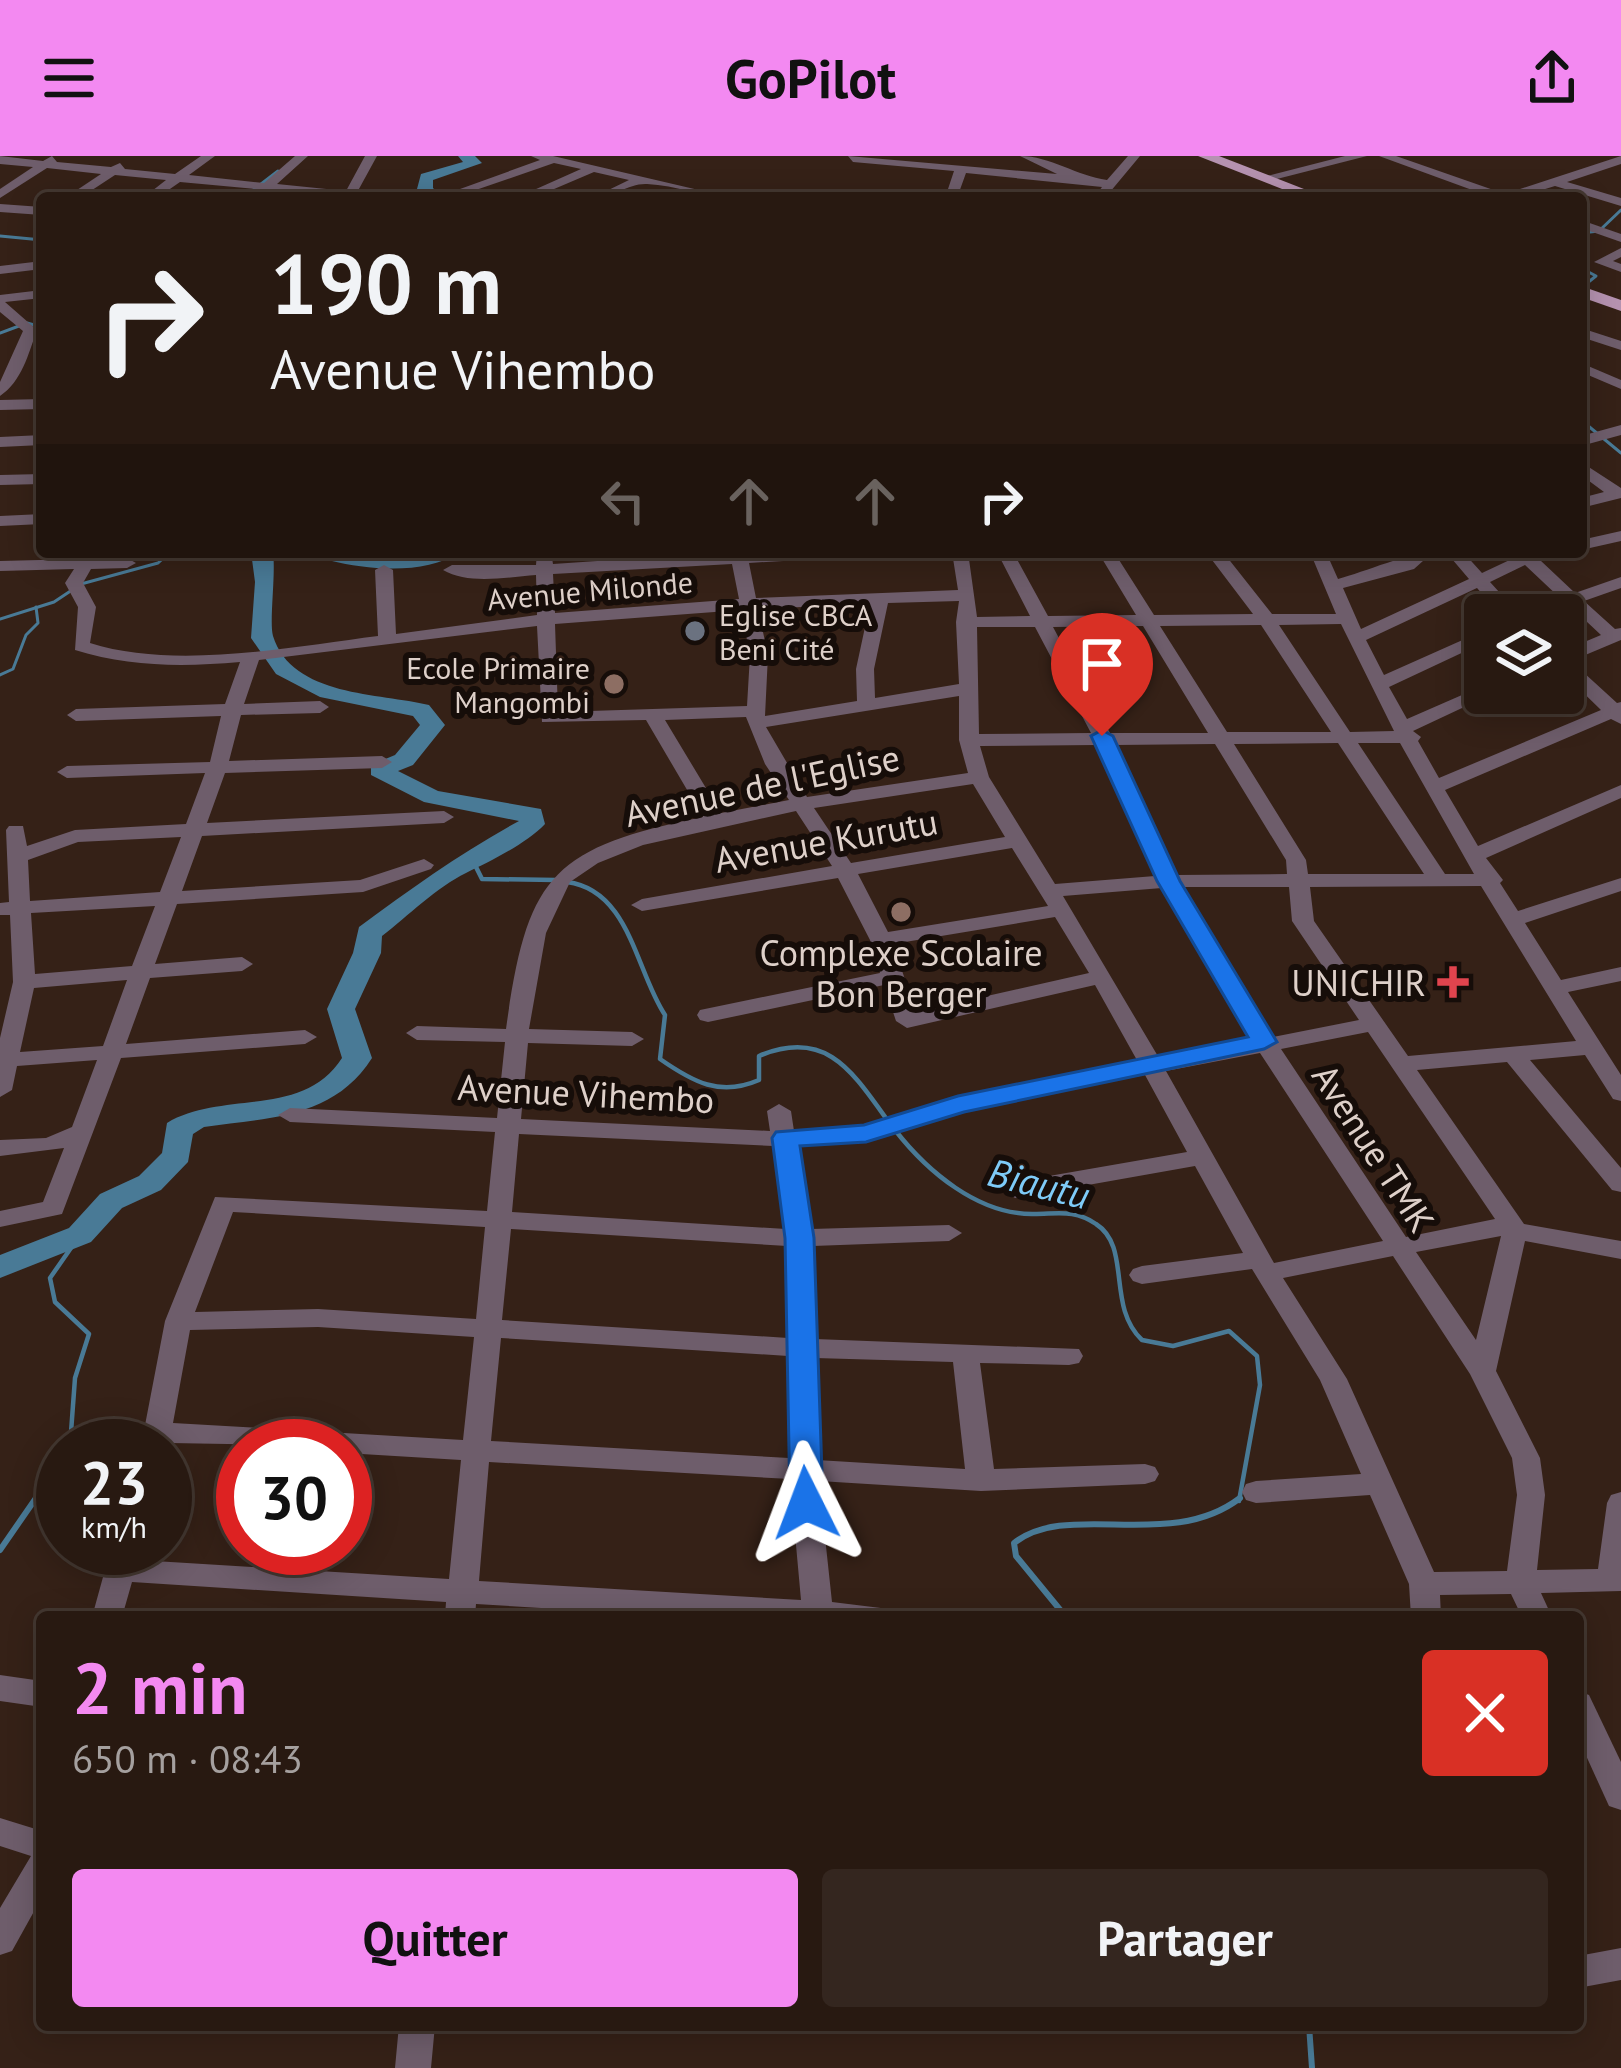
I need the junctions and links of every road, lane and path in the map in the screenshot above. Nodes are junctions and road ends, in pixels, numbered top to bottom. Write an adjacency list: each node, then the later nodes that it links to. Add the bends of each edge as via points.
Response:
1 (136, 156): 19 (street)
2 (209, 156): 23 (street)
3 (302, 156): 30 (street)
4 (371, 156): 36 (street)
5 (514, 156): 22 (street)
6 (537, 156): 15 (street)
7 (1026, 156): 27 (street)
8 (1134, 156): 29 (street)
9 (1205, 156): 24 (main road)
10 (1361, 156): 24 (street)
11 (1385, 156): 45 (street)
12 (853, 158): 17 (street)
13 (0, 160): 14 (street)
14 (54, 160): 19 (street); 49 (street)
15 (552, 160): 20 (street); 32 (street)
16 (1621, 160): 21 (street)
17 (892, 161): 18 (street); 41 (street)
18 (962, 167): 27 (street); 42 (street)
19 (118, 169): 23 (street); 33 (street)
20 (592, 169): 26 (street); 37 (street)
21 (1592, 172): 25 (street); 28 (street)
22 (483, 175)
23 (180, 177): 30 (street); 34 (street)
24 (1265, 178): 44 (main road)
25 (1621, 179)
26 (640, 180): 31 (street); 38 (street)
27 (1080, 180): 29 (street)
28 (1556, 183): 46 (street); 47 (street)
29 (1107, 184): 43 (street)
30 (262, 186): 35 (street)
31 (666, 186): 39 (street); 40 (street)
32 (466, 190)
33 (81, 192)
34 (158, 192)
35 (314, 192)
36 (351, 192)
37 (536, 192)
38 (612, 192)
39 (652, 192)
40 (696, 192)
41 (879, 192)
42 (953, 192)
43 (1104, 192)
44 (1303, 192)
45 (1488, 192)
46 (1525, 192)
47 (1587, 192)
48 (1587, 192): 50 (street)
49 (0, 194)
50 (1621, 202)
51 (0, 208): 52 (street)
52 (36, 213)
53 (36, 219): 55 (street)
54 (1587, 226): 56 (street)
55 (24, 230)
56 (1621, 238)
57 (1621, 252): 59 (street, via 1601,262)
58 (36, 266): 60 (street)
59 (1621, 268)
60 (0, 270)
61 (1587, 293): 64 (main road)
62 (36, 295): 63 (street)
63 (0, 302): 68 (street, via 30,330)
64 (1621, 306)
65 (1587, 334): 66 (street)
66 (1621, 346)
67 (1587, 369): 69 (street)
68 (7, 371): 70 (street)
69 (1616, 380)
70 (0, 392)
71 (36, 404): 72 (street)
72 (0, 405)
73 (1621, 430): 74 (street)
74 (1587, 439)
75 (36, 440): 76 (street)
76 (0, 442)
77 (1587, 471): 80 (street)
78 (36, 479): 79 (street)
79 (0, 480)
80 (1618, 494): 81 (street)
81 (1587, 502)
82 (36, 519): 83 (street)
83 (0, 521)
84 (1621, 536): 85 (street)
85 (1587, 544)
86 (79, 558): 102 (street)
87 (89, 558): 125 (street, Avenue Milonde, via 76,586 87,608 81,646 88,651)
88 (95, 558): 101 (street)
89 (609, 558): 100 (street)
90 (739, 558): 113 (street)
91 (961, 558): 111 (street)
92 (1008, 558): 118 (street, Avenue TMK)
93 (1110, 558): 115 (street)
94 (1219, 558): 116 (street)
95 (1320, 558): 107 (street)
96 (1418, 558): 107 (street)
97 (1460, 558): 105 (street)
98 (1519, 558): 105 (street)
99 (1527, 558): 109 (street)
100 (544, 560): 104 (street); 117 (street)
101 (127, 563)
102 (0, 566)
103 (384, 570): 122 (street)
104 (452, 570)
105 (1480, 580): 108 (street); 120 (street)
106 (1621, 582): 110 (street)
107 (1332, 586): 120 (street)
108 (1492, 594)
109 (1566, 594)
110 (1579, 594)
111 (968, 595): 112 (street, Avenue Milonde); 119 (street)
112 (880, 597): 113 (street, Avenue Milonde); 130 (street)
113 (749, 604): 117 (street, Avenue Milonde); 136 (street, via 759,655)
114 (1584, 609): 121 (street)
115 (1148, 619): 116 (street); 118 (street); 140 (street)
116 (1266, 619): 120 (street); 139 (street)
117 (542, 620): 122 (street, Avenue Milonde); 133 (street, via 549,718)
118 (1039, 620): 119 (street); 138 (street, Avenue TMK)
119 (964, 622): 128 (street)
120 (1354, 628): 127 (street)
121 (1616, 634): 124 (street)
122 (387, 640): 125 (street, Avenue Milonde)
123 (1464, 645): 127 (street)
124 (1584, 650)
125 (257, 657): 132 (street, via 242,668)
126 (1584, 680): 134 (street)
127 (1380, 684): 137 (street)
128 (966, 689): 130 (street); 141 (street)
129 (1464, 703): 137 (street)
130 (866, 704): 136 (street)
131 (320, 707): 132 (street)
132 (237, 710): 135 (street); 143 (street)
133 (651, 713): 136 (street); 150 (street)
134 (1619, 713): 146 (street)
135 (76, 715)
136 (754, 717): 148 (street)
137 (1408, 732): 139 (street); 146 (street)
138 (1102, 736): 140 (street); 141 (street); 160 (street, Avenue TMK)
139 (1342, 738): 140 (street); 158 (street)
140 (1220, 739): 161 (street, via 1296,860)
141 (969, 740): 145 (street)
142 (382, 762): 143 (street)
143 (218, 766): 144 (street); 151 (street)
144 (67, 772)
145 (980, 777): 148 (street, Avenue de l'Eglise); 153 (street)
146 (1437, 786): 154 (street)
147 (1621, 791): 154 (street)
148 (804, 805): 150 (street, Avenue de l'Eglise); 157 (street)
149 (444, 817): 151 (street)
150 (717, 824): 179 (street, Avenue de l'Eglise, via 628,844 561,881 529,949)
151 (196, 828): 155 (street, via 75,836); 163 (street)
152 (16, 830): 155 (street)
153 (1021, 841): 157 (street, Avenue Kurutu); 164 (street)
154 (1475, 855): 159 (street)
155 (17, 857): 166 (street)
156 (424, 865): 163 (street, via 363,886)
157 (845, 870): 165 (street, Avenue Kurutu); 168 (street)
158 (1439, 880): 159 (street); 161 (street)
159 (1492, 880): 167 (street)
160 (1168, 881): 161 (street); 164 (street); 182 (street, Avenue TMK)
161 (1298, 881): 177 (street, via 1304,921)
162 (1621, 884): 167 (street)
163 (170, 898): 166 (street); 170 (street)
164 (1056, 901): 168 (street); 173 (street)
165 (642, 905)
166 (10, 908): 174 (street)
167 (1515, 919): 175 (street)
168 (881, 940): 172 (street)
169 (242, 964): 170 (street)
170 (139, 974): 174 (street); 184 (street)
171 (1621, 974): 175 (street)
172 (892, 977): 173 (street, via 907,1021); 176 (street)
173 (1102, 977): 188 (street)
174 (24, 982): 186 (street)
175 (1556, 988): 183 (street)
176 (708, 1015)
177 (1375, 1024): 182 (street, Avenue Vihembo); 187 (street)
178 (417, 1033): 179 (street)
179 (517, 1035): 181 (street); 192 (street)
180 (305, 1037): 184 (street)
181 (632, 1040)
182 (1264, 1042): 188 (street, Avenue Vihembo); 204 (street, Avenue TMK)
183 (1592, 1047): 185 (street); 190 (street)
184 (111, 1054): 186 (street); 194 (street)
185 (1514, 1055): 187 (street); 197 (street)
186 (7, 1060): 189 (street)
187 (1402, 1064): 201 (street)
188 (1149, 1065): 193 (street, Avenue Vihembo, via 876,1128); 196 (street)
189 (0, 1090)
190 (1621, 1094)
191 (290, 1115): 192 (street, Avenue Vihembo)
192 (512, 1125): 193 (street, Avenue Vihembo); 200 (street)
193 (782, 1125): 203 (street)
194 (82, 1132): 195 (street, via 50,1145); 199 (street, via 53,1208)
195 (0, 1148)
196 (1202, 1157): 198 (street); 206 (street)
197 (1621, 1184)
198 (1015, 1190)
199 (0, 1219)
200 (496, 1220): 203 (street); 208 (street, via 224,1203); 209 (street)
201 (1516, 1230): 204 (street); 205 (street); 213 (street)
202 (950, 1233): 203 (street)
203 (800, 1238): 210 (street)
204 (1397, 1245): 206 (street); 213 (street, Avenue TMK)
205 (1621, 1250)
206 (1264, 1266): 207 (street); 220 (street, via 1333,1379)
207 (1142, 1275)
208 (178, 1321): 209 (street, via 318,1318); 214 (street)
209 (486, 1330): 210 (street); 216 (street)
210 (805, 1348): 211 (street); 217 (street)
211 (965, 1353): 212 (street); 219 (street)
212 (1069, 1356)
213 (1482, 1371): 226 (street, Avenue TMK, via 1526,1458 1531,1495)
214 (160, 1419)
215 (192, 1440): 216 (street)
216 (479, 1452): 217 (street); 228 (street)
217 (803, 1468): 219 (street); 231 (street)
218 (1145, 1474): 219 (street)
219 (981, 1480)
220 (1377, 1484): 221 (street); 227 (street)
221 (1256, 1492)
222 (1621, 1503): 225 (street)
223 (192, 1568): 228 (street)
224 (119, 1575): 229 (street)
225 (1616, 1580): 226 (street)
226 (1521, 1582): 227 (street); 233 (street)
227 (1424, 1584): 232 (street)
228 (462, 1603): 230 (street)
229 (109, 1611)
230 (720, 1611)
231 (817, 1611)
232 (1426, 1611)
233 (1534, 1611)
234 (0, 1688): 235 (street)
235 (36, 1693)
236 (1584, 1717): 237 (street)
237 (1621, 1796)
238 (0, 1832): 239 (street)
239 (36, 1842)
240 (36, 1877): 241 (street)
241 (0, 1940)
242 (416, 2031): 243 (street)
243 (413, 2068)

